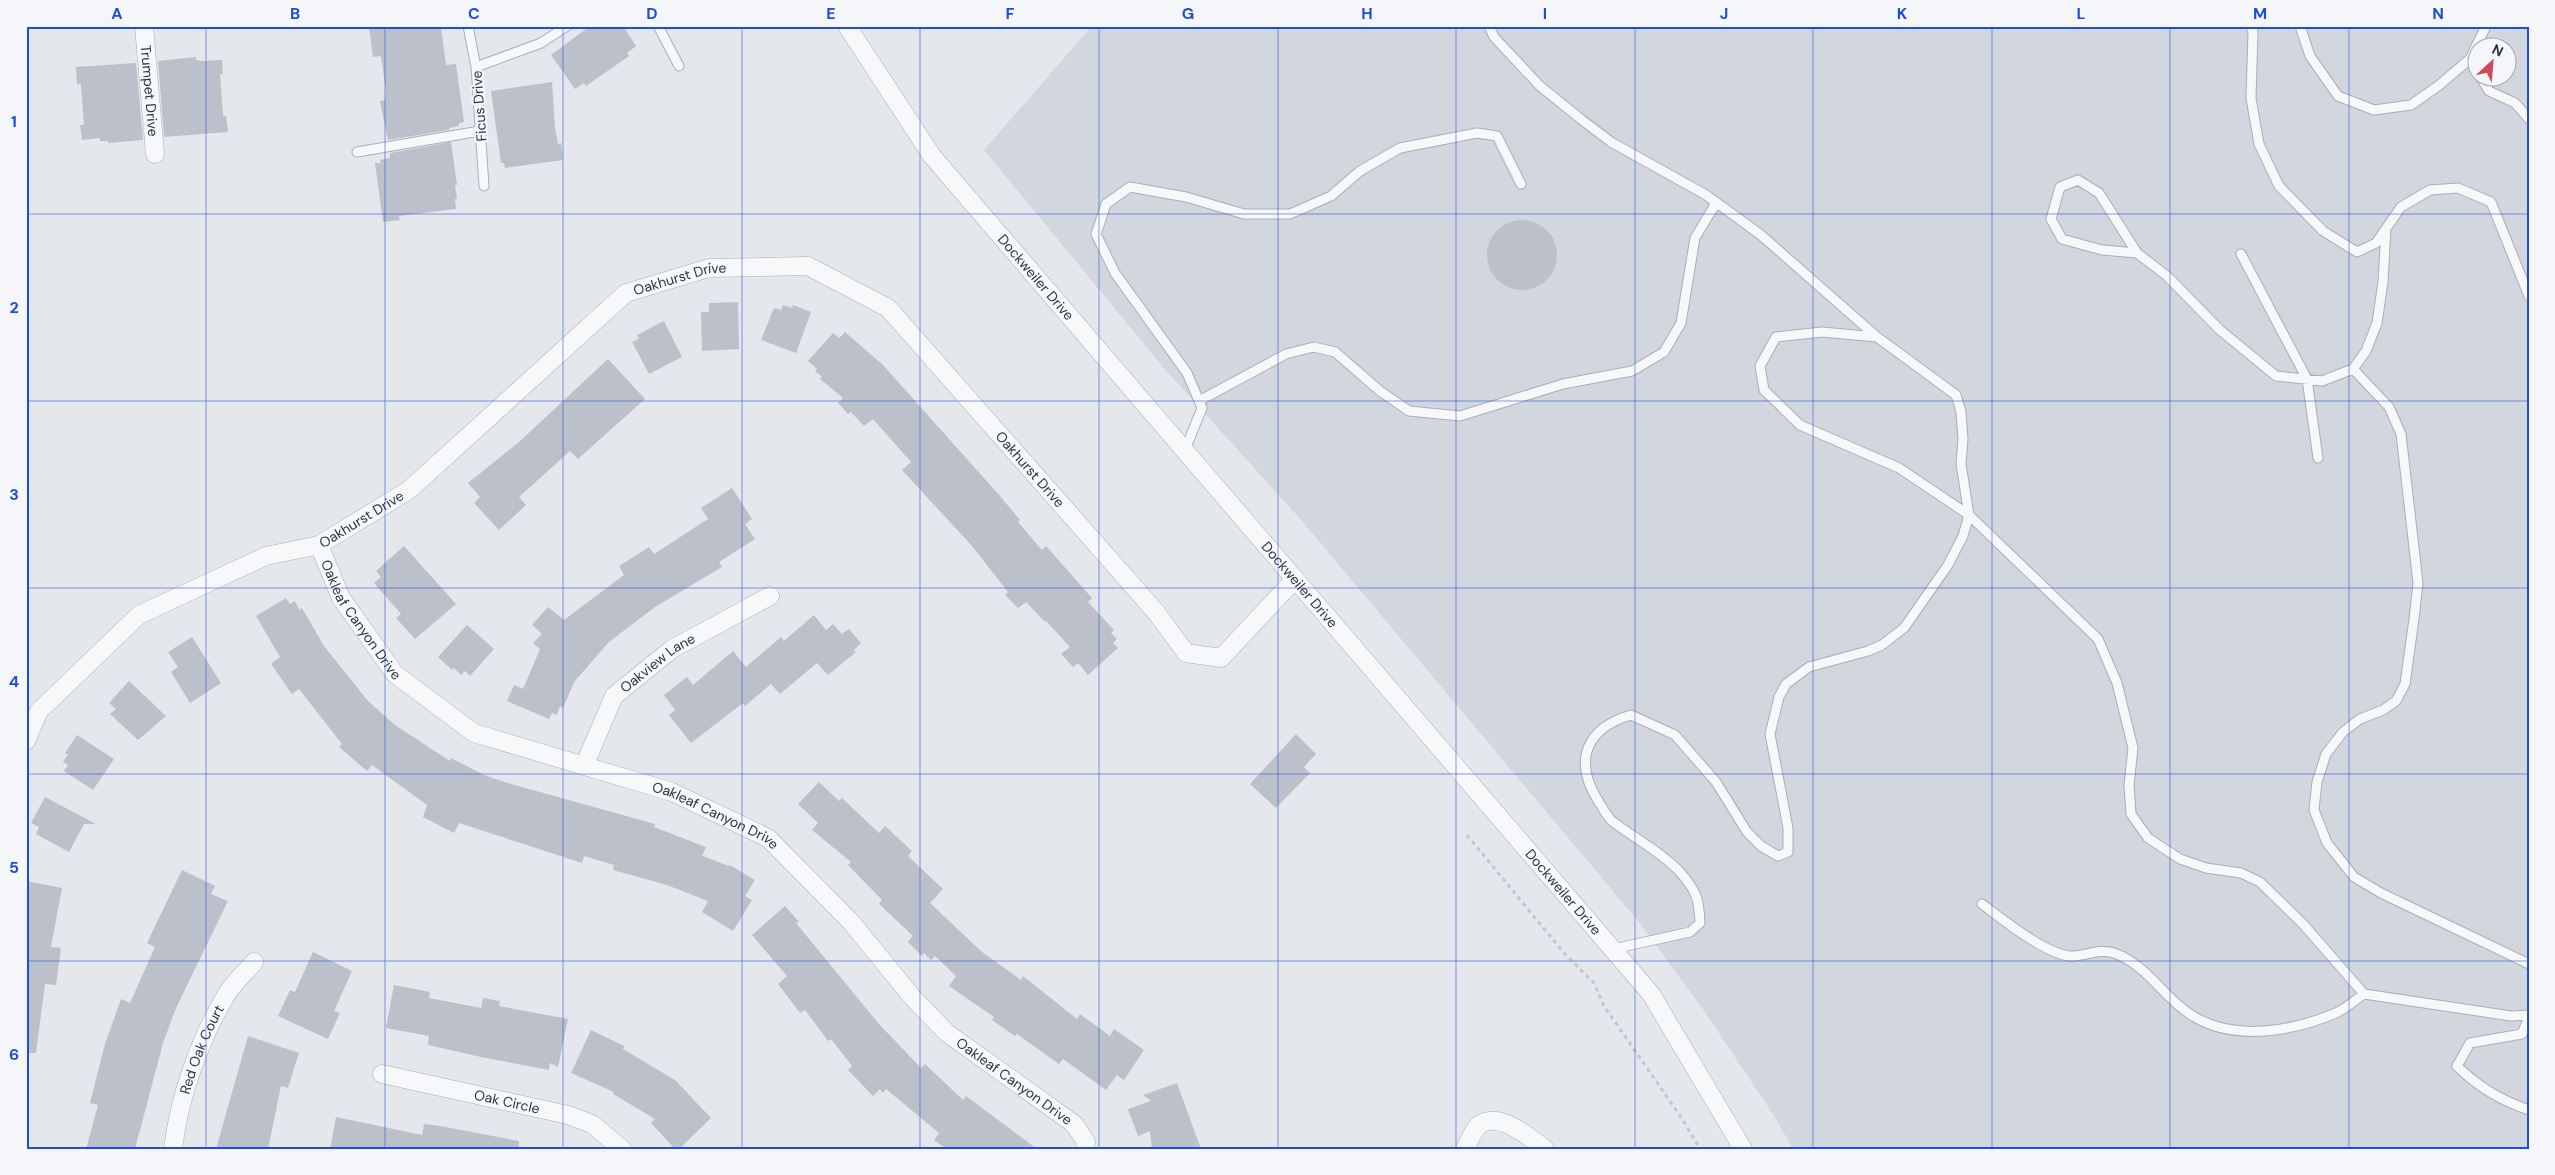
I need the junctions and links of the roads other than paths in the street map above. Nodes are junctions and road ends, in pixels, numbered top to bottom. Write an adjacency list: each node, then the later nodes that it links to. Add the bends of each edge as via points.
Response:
1 (144, 26): 18 (street, Trumpet Drive)
2 (468, 26): 13 (lane, Ficus Drive)
3 (566, 26): 13 (lane, via 541,43)
4 (658, 26): 12 (lane)
5 (847, 26): 30 (street, Dockweiler Drive, via 932,156)
6 (1489, 26): 21 (lane, via 1494,37 1540,86 1582,120 1611,142)
7 (2251, 26): 22 (lane, via 2254,116 2259,144 2279,186 2323,231 2357,252 2376,242)
8 (2300, 26): 11 (lane, via 2310,56 2338,96 2374,110 2411,105)
9 (2486, 26): 10 (lane)
10 (2480, 38)
11 (2468, 61)
12 (679, 66)
13 (476, 67): 16 (lane, Ficus Drive)
14 (2487, 88): 15 (lane, via 2516,103)
15 (2529, 119)
16 (480, 131): 17 (lane); 20 (lane, Ficus Drive)
17 (357, 152)
18 (155, 154)
19 (1521, 184): 29 (lane, via 1497,136 1477,133 1400,148 1360,171 1332,196 1290,214 1244,214 1186,197 1130,187 1106,204 1096,234 1115,273 1187,373)
20 (484, 186)
21 (1716, 203): 26 (lane, via 1788,258); 29 (lane, via 1695,238 1681,323 1664,352 1632,371 1563,384 1460,416 1410,411 1380,391 1335,352 1314,347 1286,354)
22 (2386, 228): 25 (lane, via 2401,207 2430,190 2458,188 2491,202); 27 (lane, via 2384,282 2377,323 2366,351)
23 (2137, 253): 23 (lane, via 2102,250 2062,239 2051,219 2060,187 2078,180 2099,193); 28 (lane, via 2168,276 2220,330 2276,376)
24 (2241, 254): 28 (lane)
25 (2529, 296)
26 (1876, 337): 32 (lane, via 1956,395 1962,412 1961,464); 32 (lane, via 1822,332 1776,337 1760,366 1764,390 1800,425 1899,468)
27 (2353, 368): 28 (lane, via 2322,381); 41 (lane, via 2389,407 2401,434 2418,583 2405,684 2401,693 2383,710 2360,719 2343,732 2326,754 2317,782 2314,810 2327,843 2354,877)
28 (2307, 379): 31 (lane)
29 (1199, 401): 30 (lane, via 1202,408)
30 (1185, 450): 34 (street, Dockweiler Drive)
31 (2318, 458)
32 (1968, 515): 39 (lane, via 1963,536 1948,565 1904,628 1882,645 1809,667 1786,684 1770,734 1788,828 1788,852 1778,856 1747,832 1716,782 1676,735 1631,715 1606,727 1591,739 1584,755 1588,783 1610,820 1679,871 1698,896 1700,923 1690,932); 42 (lane, via 2098,639 2117,682 2133,748 2129,785 2131,814 2148,838 2180,859 2206,868 2241,873 2260,882 2303,924)
33 (319, 544): 34 (street, Oakhurst Drive, via 409,490 626,292 709,268 808,266 888,308 1156,612 1186,653 1222,658); 36 (street, Oakhurst Drive, via 266,556 139,614 39,711); 37 (street, Oakleaf Canyon Drive, via 341,598 395,674 474,733)
34 (1296, 579): 39 (street, Dockweiler Drive)
35 (770, 596): 37 (street, Oakview Lane, via 672,649 614,696)
36 (26, 741)
37 (584, 766): 50 (street, Oakleaf Canyon Drive, via 672,792 768,838 851,922 913,998 947,1033 1074,1124 1086,1142)
38 (1982, 904): 42 (lane, via 2021,933 2069,956 2091,951 2112,952 2134,962 2192,1016 2215,1026 2256,1032 2294,1026 2337,1012)
39 (1613, 949): 53 (street, Dockweiler Drive, via 1651,994)
40 (254, 962): 48 (street, Red Oak Court, via 225,996 194,1065 176,1124)
41 (2529, 964)
42 (2364, 994): 43 (lane)
43 (2529, 1016): 44 (lane)
44 (2522, 1034): 45 (lane); 47 (lane, via 2470,1043 2457,1066 2470,1079 2511,1104)
45 (2529, 1042)
46 (382, 1074): 49 (street, Oak Circle, via 568,1115 592,1124)
47 (2529, 1110)
48 (173, 1149)
49 (622, 1149)
50 (1086, 1149)
51 (1465, 1149): 52 (street, via 1477,1126 1486,1121 1505,1124)
52 (1546, 1149)
53 (1743, 1149)

